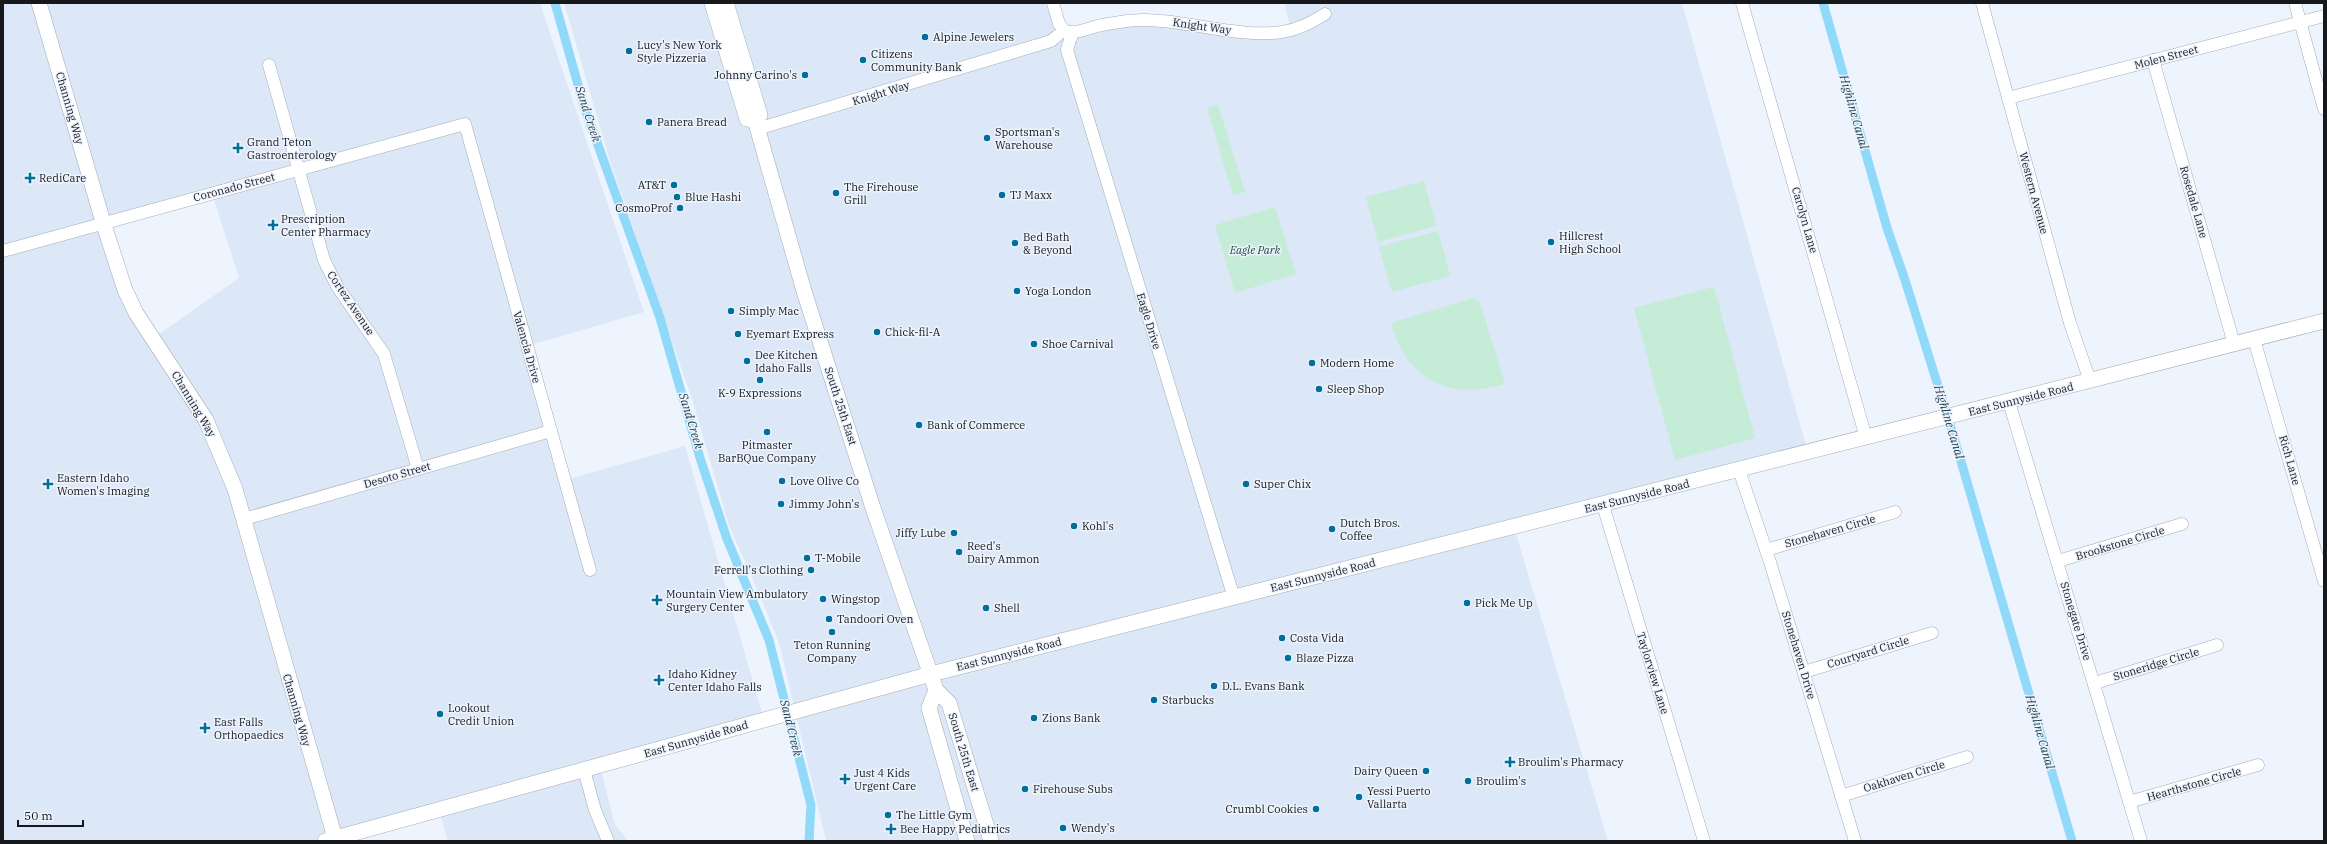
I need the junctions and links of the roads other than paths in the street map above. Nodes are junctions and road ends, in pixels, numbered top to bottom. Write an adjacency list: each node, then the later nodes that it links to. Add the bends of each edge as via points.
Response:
1 (39, 3): 19 (main road, Channing Way)
2 (712, 3): 17 (main road, South 25th East, via 747,119)
3 (726, 3): 17 (main road, South 25th East, via 760,115)
4 (1053, 3): 11 (street, Eagle Drive)
5 (1742, 3): 27 (street, Carolyn Lane)
6 (1982, 3): 14 (street, Western Avenue)
7 (2295, 3): 10 (street)
8 (1325, 14): 11 (street, Knight Way, via 1300,27 1277,32 1246,32 1175,21 1142,20 1096,27)
9 (2324, 16): 10 (street, Molen Street)
10 (2300, 22): 12 (street, Molen Street); 15 (street)
11 (1063, 38): 17 (street, Knight Way); 38 (street, Eagle Drive)
12 (2153, 60): 14 (street, Molen Street); 23 (street, Rosedale Lane)
13 (269, 65): 18 (street, Cortez Avenue)
14 (2008, 98): 24 (street, Western Avenue, via 2070,323)
15 (2324, 109)
16 (465, 124): 18 (street, Coronado Street); 26 (street, Valencia Drive)
17 (756, 125): 42 (main road, South 25th East, via 804,290 871,500)
18 (297, 169): 19 (street, Coronado Street); 28 (street, Cortez Avenue, via 330,275 384,354)
19 (103, 222): 20 (street, Coronado Street); 32 (main road, Channing Way, via 128,296 144,326 206,420 230,476)
20 (3, 251)
21 (2324, 321): 22 (main road, East Sunnyside Road)
22 (2254, 338): 23 (main road, East Sunnyside Road); 37 (street, Rich Lane)
23 (2234, 344): 24 (main road, East Sunnyside Road)
24 (2090, 381): 25 (main road, East Sunnyside Road)
25 (2009, 402): 27 (main road, East Sunnyside Road); 35 (street, Stonegate Drive)
26 (551, 431): 28 (street, Desoto Street); 36 (street, Valencia Drive)
27 (1866, 438): 29 (main road, East Sunnyside Road)
28 (418, 469): 32 (street, Desoto Street)
29 (1739, 470): 30 (main road, East Sunnyside Road); 34 (street, Stonehaven Drive)
30 (1603, 505): 38 (main road, East Sunnyside Road); 54 (street, Taylorview Lane)
31 (1895, 512): 34 (street, Stonehaven Circle)
32 (244, 519): 50 (main road, Channing Way)
33 (2182, 524): 35 (street, Brookstone Circle)
34 (1766, 550): 41 (street, Stonehaven Drive)
35 (2058, 561): 43 (street, Stonegate Drive)
36 (590, 570)
37 (2324, 581)
38 (1234, 598): 42 (main road, East Sunnyside Road)
39 (1932, 633): 41 (street, Courtyard Circle)
40 (2217, 645): 43 (street, Stoneridge Circle)
41 (1804, 672): 48 (street, Stonehaven Drive)
42 (931, 674): 44 (main road, South 25th East); 47 (main road, East Sunnyside Road)
43 (2095, 683): 49 (street, Stonegate Drive)
44 (936, 690): 52 (main road, South 25th East, via 929,708); 53 (main road, South 25th East, via 949,703)
45 (1967, 757): 48 (street, Oakhaven Circle)
46 (2258, 765): 49 (street, Hearthstone Circle)
47 (584, 770): 50 (main road, East Sunnyside Road); 51 (street, via 595,810)
48 (1841, 796): 55 (street, Stonehaven Drive)
49 (2129, 802): 56 (street, Stonegate Drive)
50 (332, 840)
51 (608, 841)
52 (967, 841)
53 (991, 841)
54 (1704, 841)
55 (1855, 841)
56 (2141, 841)

